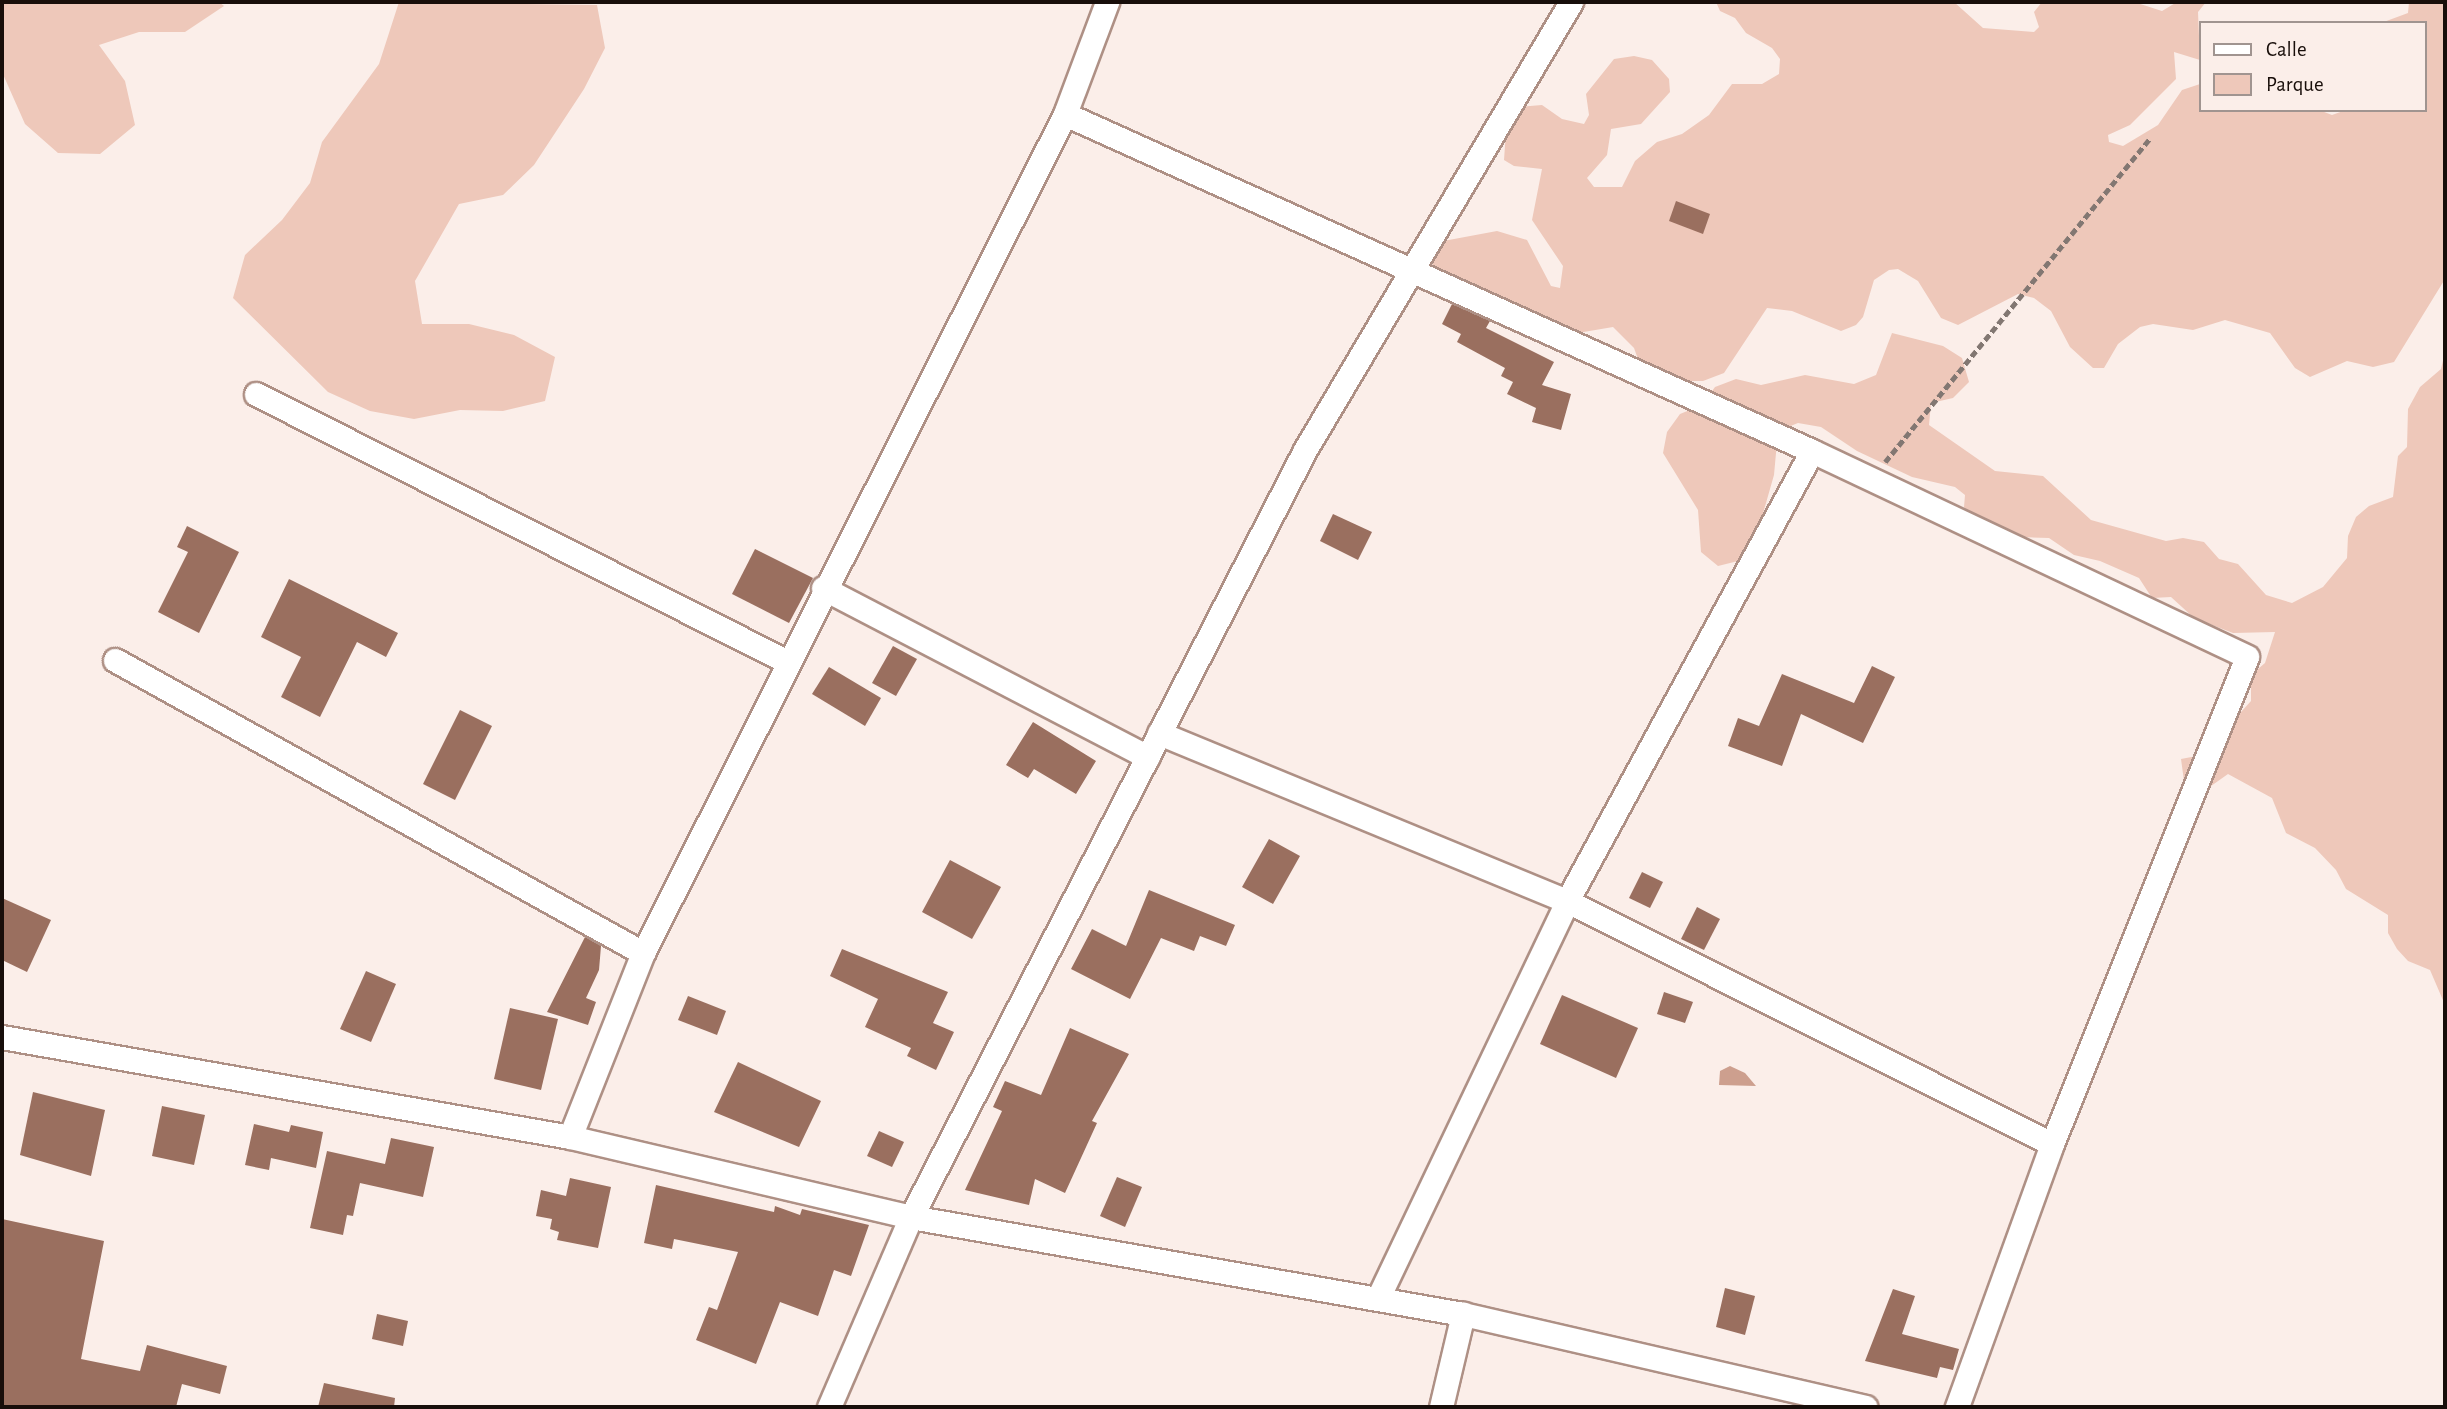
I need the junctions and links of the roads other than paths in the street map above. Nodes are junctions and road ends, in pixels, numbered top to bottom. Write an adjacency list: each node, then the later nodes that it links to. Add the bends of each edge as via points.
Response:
1 (1107, 2): 3 (street)
2 (1571, 2): 4 (street)
3 (1065, 114): 4 (street); 7 (street)
4 (1410, 268): 6 (street); 10 (street, via 1305,450)
5 (256, 394): 9 (street)
6 (1812, 451): 12 (street); 16 (street, via 2247,657)
7 (823, 588): 9 (street); 11 (street)
8 (115, 660): 13 (street)
9 (786, 661): 13 (street)
10 (1159, 733): 11 (street); 12 (street)
11 (1148, 757): 17 (street)
12 (1567, 901): 16 (street); 18 (street)
13 (643, 953): 15 (street)
14 (2, 1037): 15 (street)
15 (570, 1137): 17 (street)
16 (2052, 1144): 23 (street)
17 (911, 1217): 18 (street); 20 (street)
18 (1378, 1298): 19 (street)
19 (1462, 1314): 21 (street); 22 (street)
20 (829, 1407)
21 (1441, 1407)
22 (1865, 1407)
23 (1957, 1407)

